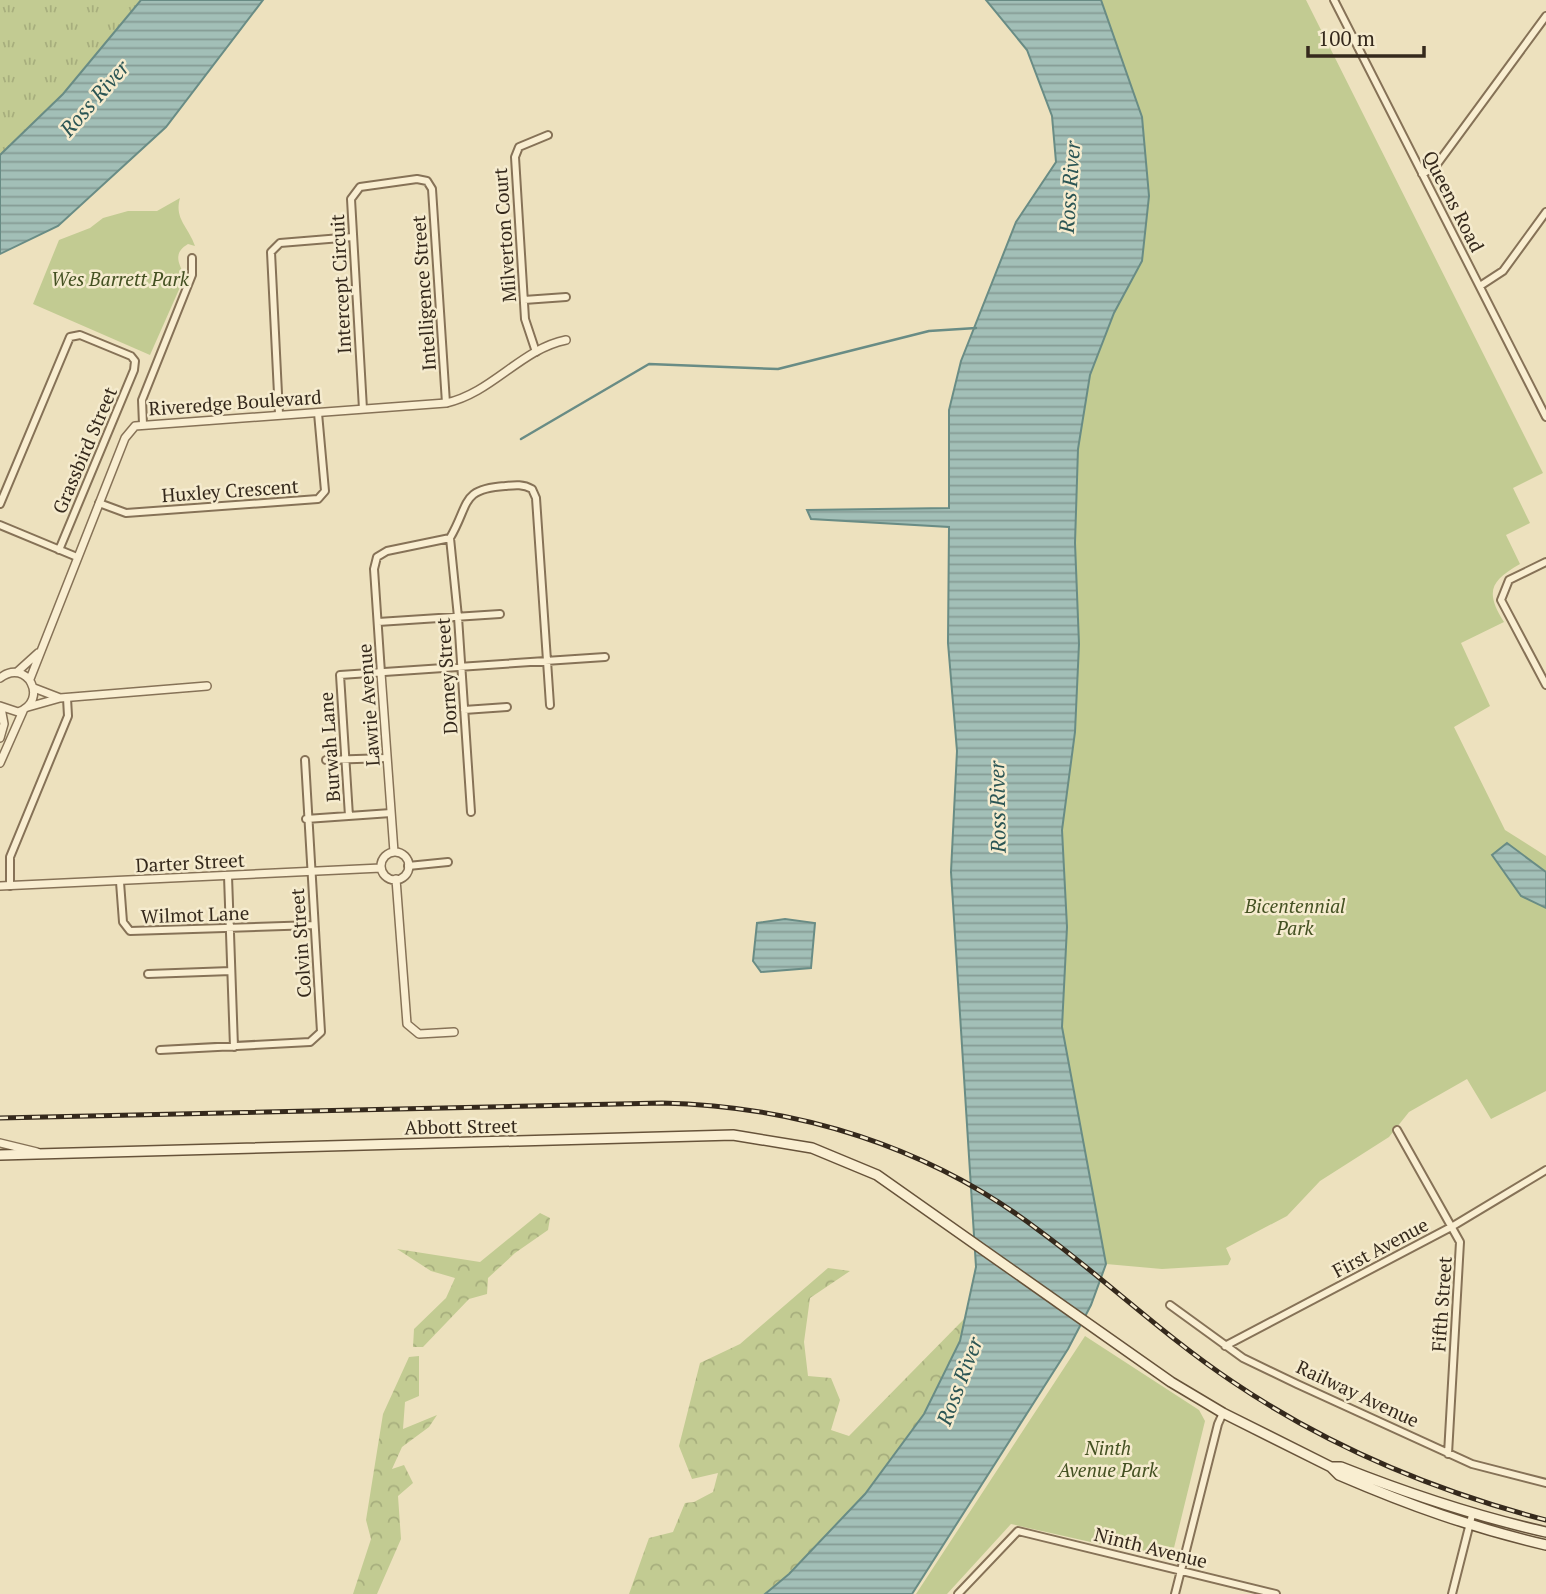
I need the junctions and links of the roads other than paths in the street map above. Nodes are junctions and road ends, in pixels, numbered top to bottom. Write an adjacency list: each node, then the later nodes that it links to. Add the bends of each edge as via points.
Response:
1 (1334, 0): 4 (street, Queens Road)
2 (1546, 16): 4 (street, via 1435,167)
3 (548, 135): 11 (street, Milverton Court, via 519,147 515,157)
4 (1422, 174): 9 (street, Queens Road)
5 (427, 181): 7 (street, Intercept Circuit, via 356,190 351,199); 15 (street, Intelligence Street, via 432,189)
6 (1546, 212): 9 (street, via 1503,271)
7 (353, 237): 16 (street, Intercept Circuit); 18 (street, via 280,243 271,252)
8 (192, 258): 20 (street, via 192,275 142,400)
9 (1480, 286): 14 (street, Queens Road)
10 (566, 297): 11 (street)
11 (524, 300): 13 (street, Milverton Court, via 526,328)
12 (566, 340): 13 (street, Riveredge Boulevard)
13 (536, 352): 15 (street, Riveredge Boulevard, via 467,399)
14 (1543, 401): 19 (street, Queens Road)
15 (446, 403): 16 (street, Riveredge Boulevard)
16 (363, 409): 17 (street, Riveredge Boulevard)
17 (318, 412): 18 (street, Riveredge Boulevard); 21 (street, Huxley Crescent, via 325,491 318,499 126,513)
18 (279, 414): 20 (street, Riveredge Boulevard, via 232,421)
19 (1546, 416)
20 (143, 424): 21 (street, Riveredge Boulevard, via 125,438)
21 (99, 503): 26 (street, Riveredge Boulevard)
22 (0, 504): 25 (street, Grassbird Street, via 70,337 80,335 127,354 135,361)
23 (0, 526): 25 (street)
24 (450, 538): 29 (street, Dorney Street); 30 (street, Lawrie Avenue, via 377,557); 33 (street, via 479,489 522,485 532,489)
25 (60, 550): 26 (street)
26 (77, 557): 31 (street, Riveredge Boulevard)
27 (1546, 562): 39 (street, via 1509,580 1501,600)
28 (500, 614): 29 (street)
29 (458, 617): 30 (street); 34 (street, Dorney Street)
30 (378, 622): 36 (street, Lawrie Avenue)
31 (38, 652): 35 (street, Riveredge Boulevard); 38 (street, Riveredge Boulevard)
32 (606, 657): 33 (street)
33 (547, 661): 34 (street); 43 (street)
34 (462, 667): 36 (street); 47 (street, Dorney Street)
35 (17, 672): 37 (street); 38 (street)
36 (381, 673): 49 (street, Lawrie Avenue); 52 (street, Burwah Lane, via 340,676)
37 (0, 678)
38 (30, 679): 41 (street)
39 (1546, 685)
40 (207, 686): 42 (street)
41 (34, 688): 42 (street); 46 (street)
42 (64, 698): 46 (street); 66 (street, via 68,716 10,857)
43 (550, 705)
44 (0, 707): 46 (street, via 12,712); 48 (street, via 4,724)
45 (507, 707): 47 (street)
46 (26, 708): 53 (street)
47 (464, 710): 54 (street, Dorney Street)
48 (0, 738)
49 (387, 758): 52 (street); 55 (street, Lawrie Avenue)
50 (305, 760): 57 (street, Colvin Street)
51 (326, 760): 52 (street)
52 (346, 760): 56 (street, Burwah Lane)
53 (0, 763)
54 (471, 812)
55 (391, 813): 56 (street); 58 (street, Lawrie Avenue)
56 (349, 816): 57 (street)
57 (306, 819): 62 (street, Colvin Street)
58 (394, 852): 60 (street, via 406,858); 61 (street, via 383,859)
59 (448, 862): 60 (street)
60 (408, 866): 64 (street, via 405,875)
61 (381, 868): 62 (street, Darter Street); 64 (street, via 385,876)
62 (310, 872): 63 (street, Darter Street); 68 (street, Colvin Street)
63 (228, 876): 65 (street, Darter Street); 69 (street)
64 (396, 879): 72 (street, via 407,1024 419,1034)
65 (120, 882): 66 (street, Darter Street); 69 (street, Wilmot Lane, via 123,922 130,931)
66 (10, 886): 67 (street, Darter Street)
67 (0, 887)
68 (314, 925): 69 (street, Wilmot Lane); 73 (street, Colvin Street, via 322,1027 318,1037 310,1042)
69 (230, 929): 70 (street)
70 (231, 971): 71 (street); 73 (street)
71 (148, 974)
72 (454, 1032)
73 (234, 1047): 74 (street)
74 (160, 1050)
75 (1397, 1130): 80 (street, Fifth Street)
76 (0, 1143): 77 (street)
77 (41, 1153): 78 (main road, Abbott Street); 83 (main road, Abbott Street, via 733,1135 811,1148 877,1175 1171,1382)
78 (0, 1155)
79 (1546, 1170): 80 (street, First Avenue)
80 (1453, 1226): 82 (street, First Avenue); 84 (street, Fifth Street, via 1461,1250)
81 (1170, 1306): 82 (street, Railway Avenue)
82 (1226, 1346): 84 (street, Railway Avenue, via 1254,1364)
83 (1223, 1413): 85 (main road); 91 (street)
84 (1448, 1454): 86 (street, Railway Avenue)
85 (1331, 1467): 87 (main road); 88 (main road, via 1339,1475)
86 (1546, 1483)
87 (1472, 1515): 88 (street); 89 (main road)
88 (1468, 1527): 90 (main road); 95 (street)
89 (1546, 1532)
90 (1546, 1545)
91 (1181, 1570): 92 (street, Ninth Avenue, via 1018,1531); 93 (street); 94 (street, Ninth Avenue)
92 (958, 1594)
93 (1175, 1594)
94 (1276, 1594)
95 (1452, 1594)

